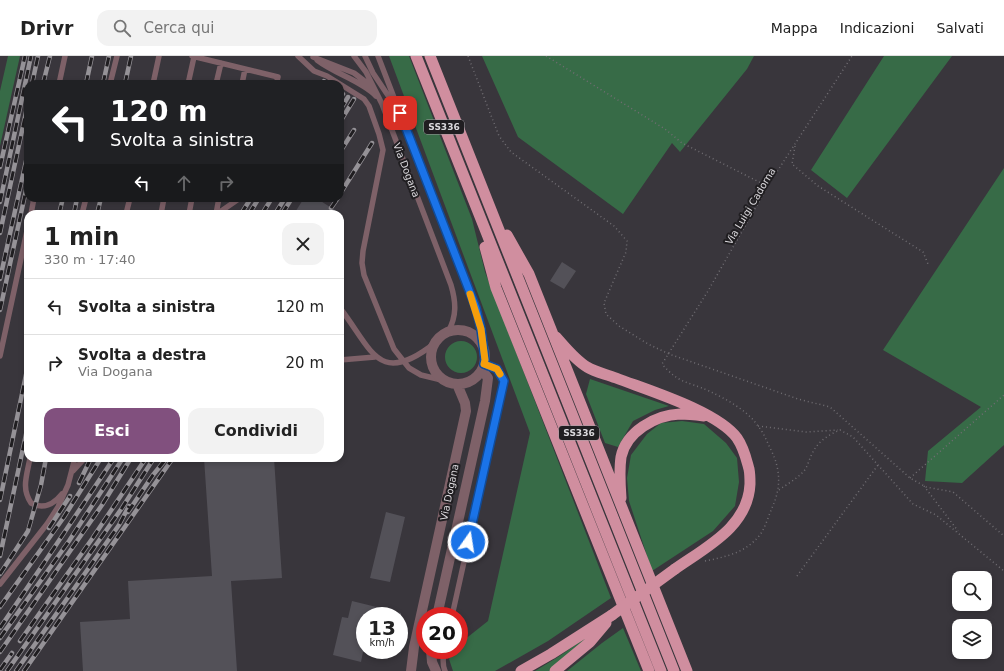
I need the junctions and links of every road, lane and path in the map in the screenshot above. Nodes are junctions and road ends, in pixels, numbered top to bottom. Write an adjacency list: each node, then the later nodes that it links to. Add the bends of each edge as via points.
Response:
1 (65, 56): 17 (lane)
2 (116, 56): 18 (lane)
3 (159, 56): 19 (lane)
4 (193, 56): 15 (lane); 20 (lane)
5 (298, 56): 24 (lane, via 314,71)
6 (313, 56): 26 (lane, Via Dogana, via 329,68 370,89)
7 (354, 56): 26 (lane, Via Dogana)
8 (365, 56): 27 (lane, Via Dogana, via 376,79)
9 (378, 56): 27 (lane, Via Dogana)
10 (416, 56): 31 (highway, SS336)
11 (430, 56): 30 (highway, SS336)
12 (468, 56): 41 (path, via 499,136 511,152 614,226 627,241 626,252 604,303 606,314 619,326)
13 (546, 56): 29 (path, via 665,129 682,143 763,184)
14 (852, 56): 28 (path, Via Luigi Cadorna)
15 (221, 63): 16 (lane); 21 (lane)
16 (245, 69): 22 (lane); 23 (lane, via 278,77)
17 (60, 80)
18 (111, 80)
19 (155, 80)
20 (189, 80)
21 (217, 80)
22 (243, 80)
23 (277, 80)
24 (334, 80)
25 (344, 86): 45 (lane, via 362,96 383,144 362,259 364,275 391,345)
26 (380, 99): 37 (lane, Via Dogana, via 454,295 455,314)
27 (400, 113): 40 (lane, Via Dogana, via 476,308)
28 (795, 144): 29 (path, Via Luigi Cadorna); 35 (path, via 792,164 818,186 923,252)
29 (770, 184): 41 (path, Via Luigi Cadorna)
30 (485, 194): 38 (highway, via 528,274); 79 (highway, SS336)
31 (472, 198): 74 (highway, via 496,288); 78 (highway, SS336)
32 (234, 202): 33 (lane)
33 (222, 210)
34 (24, 245): 42 (lane)
35 (928, 264)
36 (344, 313): 43 (lane)
37 (448, 332): 39 (street, Via Dogana); 40 (street, via 462,330 471,333)
38 (552, 332): 49 (highway, via 569,352 587,367 682,403); 61 (highway)
39 (435, 343): 45 (lane); 47 (street, Via Dogana, via 432,354 434,369 444,380)
40 (484, 349): 46 (street, Via Dogana)
41 (669, 354): 50 (path, Via Luigi Cadorna, via 662,364 671,374 682,382 708,391 744,411); 57 (path, via 798,399 830,407)
42 (0, 356)
43 (376, 357): 44 (lane); 45 (lane, via 385,362)
44 (344, 360)
45 (404, 363): 47 (lane, via 421,375)
46 (483, 367): 47 (street, via 470,382); 68 (street, Via Dogana, via 488,378 487,389); 69 (lane, via 497,369 504,381)
47 (453, 383): 75 (street, Via Dogana, via 465,403 466,411 414,647)
48 (1004, 395): 57 (path)
49 (709, 416): 61 (highway, via 678,414 656,419 629,439 622,456 620,472); 70 (highway, bridge, via 723,424 736,437 745,452 750,473 750,493 743,512 731,529 716,541)
50 (758, 426): 51 (path, via 806,432); 60 (path, via 778,470)
51 (840, 430): 55 (path, via 853,437); 60 (path, via 830,434 820,443 812,453 805,470)
52 (29, 462): 58 (lane, via 25,482 26,495 31,503 48,505 61,496)
53 (74, 462): 56 (lane)
54 (81, 462): 56 (lane)
55 (878, 464): 62 (path, via 913,504 936,515); 66 (path)
56 (72, 471): 58 (lane)
57 (910, 478): 59 (path)
58 (68, 485): 67 (lane, via 47,524)
59 (924, 486): 62 (path); 63 (path, via 953,492)
60 (779, 490): 64 (path, via 760,536 732,555)
61 (622, 506): 80 (highway)
62 (960, 534): 65 (path)
63 (1004, 536)
64 (704, 562)
65 (1004, 571)
66 (797, 576)
67 (0, 584)
68 (440, 607)
69 (454, 607)
70 (612, 615): 76 (highway); 77 (highway, via 590,642)
71 (432, 659): 73 (street)
72 (443, 659): 73 (lane)
73 (442, 670)
74 (648, 670)
75 (411, 671)
76 (521, 671)
77 (555, 671)
78 (661, 671)
79 (674, 671)
80 (687, 671)

